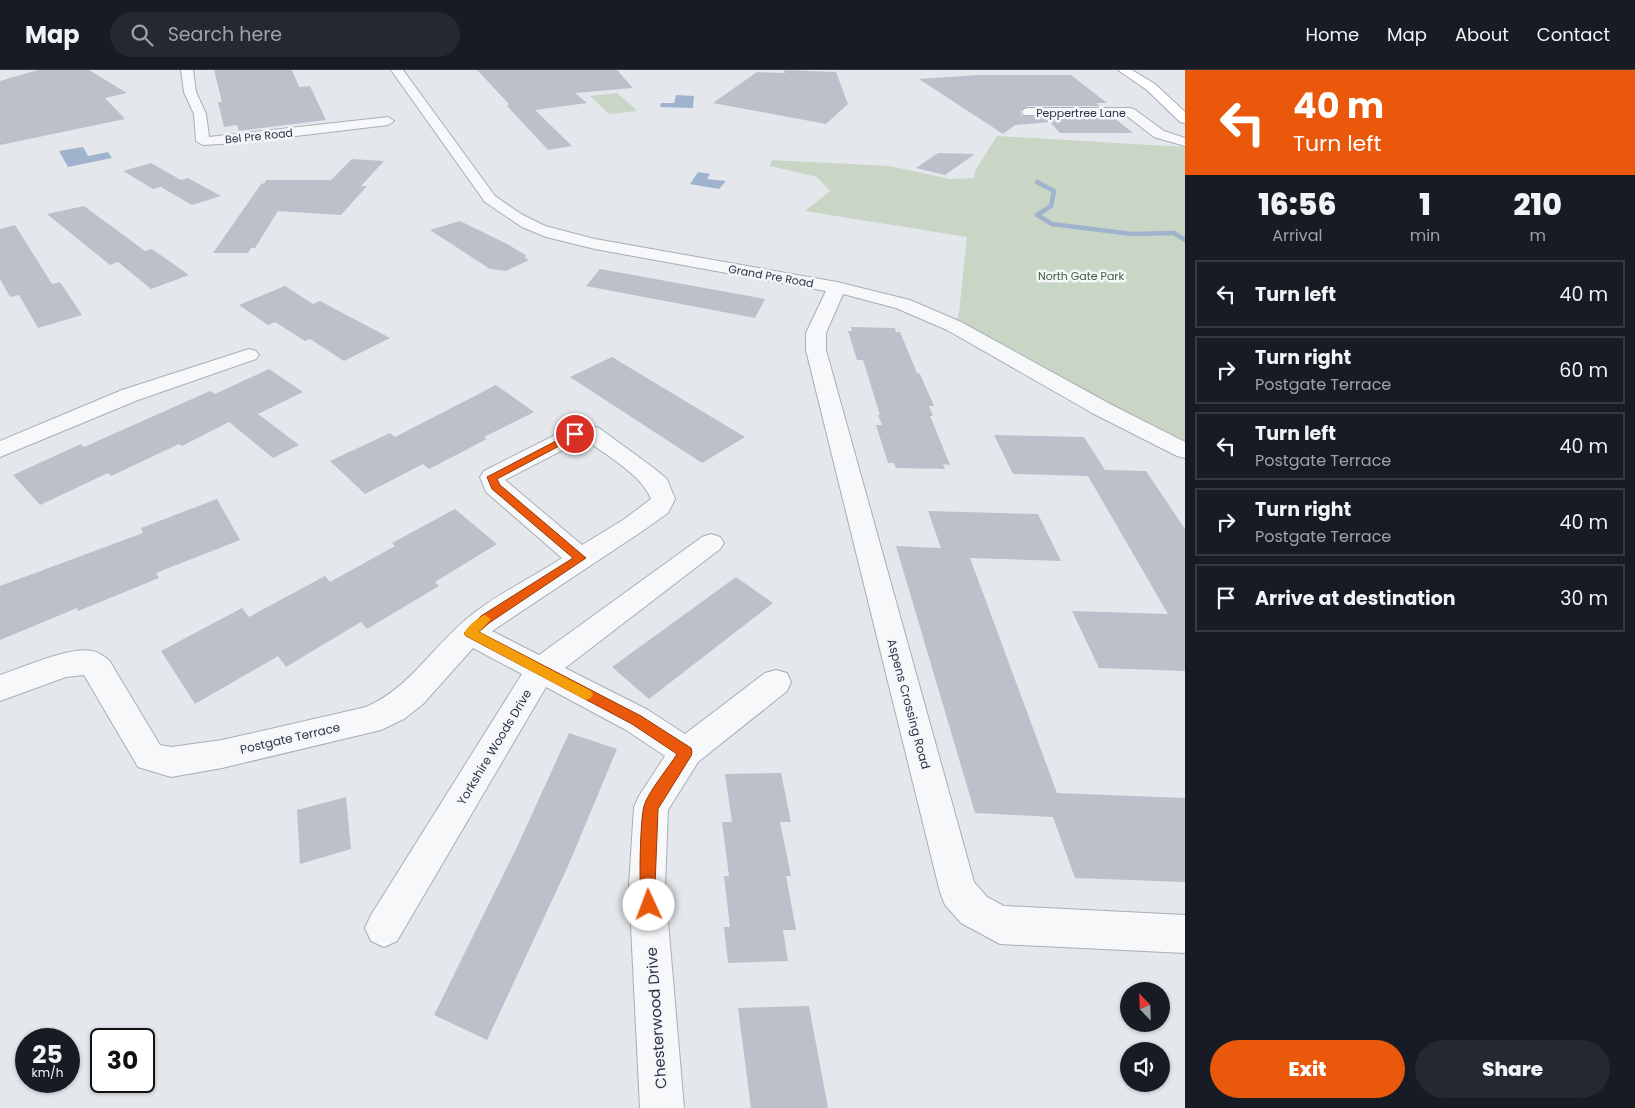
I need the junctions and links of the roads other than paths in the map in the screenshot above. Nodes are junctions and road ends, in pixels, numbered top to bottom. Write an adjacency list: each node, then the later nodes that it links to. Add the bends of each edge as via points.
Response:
1 (187, 70): 6 (street, Bel Pre Road, via 190,92 200,114 203,141 237,140)
2 (397, 70): 8 (street, Grand Pre Road, via 490,200 517,220 559,236 595,244)
3 (1124, 70): 5 (main road, via 1143,88 1161,97)
4 (1028, 112): 7 (street, Peppertree Lane, via 1130,112 1160,134)
5 (1185, 120)
6 (388, 121)
7 (1185, 142)
8 (837, 287): 11 (street, Grand Pre Road, via 876,296 942,320 1110,414); 20 (street, Aspens Crossing Road, via 816,333 816,350 958,892 974,910 1000,926)
9 (249, 355): 10 (street, via 130,394)
10 (0, 450)
11 (1185, 451)
12 (711, 544): 15 (street, Yorkshire Woods Drive)
13 (580, 558): 13 (street, Postgate Terrace, via 495,486 492,477 575,434 591,433 643,471 658,485 663,499 659,506 632,526); 14 (street, Postgate Terrace)
14 (470, 633): 15 (street); 17 (street, Postgate Terrace, via 412,695 393,710 370,720 222,754 171,762 150,758 98,669 90,662 65,665)
15 (540, 671): 18 (street, via 637,720); 19 (street, Yorkshire Woods Drive)
16 (776, 682): 18 (street, Chesterwood Drive)
17 (0, 688)
18 (686, 752): 21 (street, Chesterwood Drive, via 651,807 648,886)
19 (384, 928)
20 (1185, 934)
21 (662, 1108)

